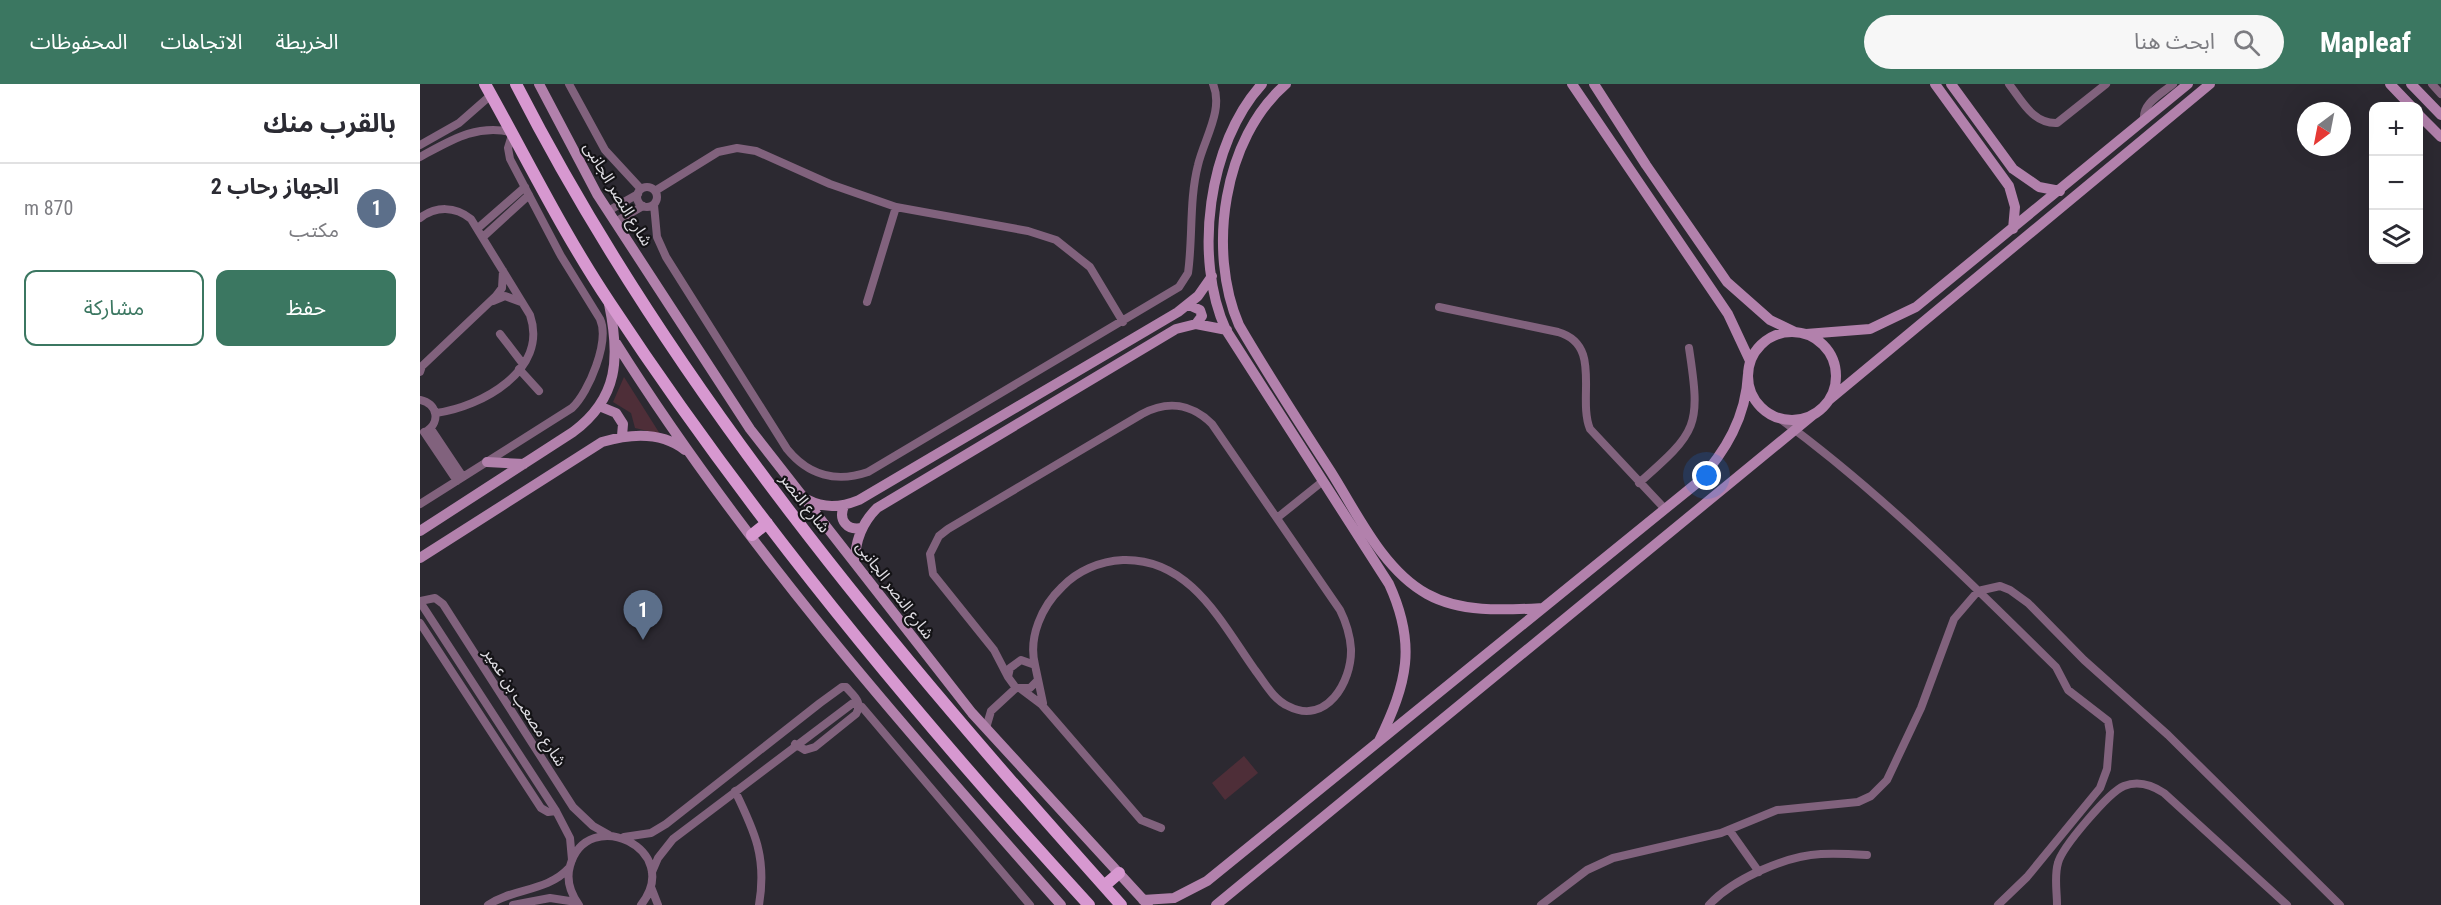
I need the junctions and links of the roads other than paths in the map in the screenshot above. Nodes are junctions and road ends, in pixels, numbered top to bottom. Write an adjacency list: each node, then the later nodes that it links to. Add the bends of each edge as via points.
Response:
1 (516, 84): 128 (main road, شارع النصر, via 640,300 724,424 914,667)
2 (539, 84): 39 (street, شارع النصر الجانبى)
3 (569, 84): 31 (street, via 605,150)
4 (1213, 84): 55 (street, via 1216,109 1196,176 1188,273 1179,286)
5 (1286, 84): 47 (street, via 1255,120 1237,156 1228,196)
6 (1572, 84): 63 (street, via 1728,314)
7 (1594, 84): 59 (street, via 1727,282 1770,320)
8 (1935, 84): 43 (street, via 2009,186 2015,207)
9 (1951, 84): 29 (street, via 2013,169 2039,187)
10 (2009, 84): 11 (street, via 2038,121 2049,124 2057,123)
11 (2106, 84)
12 (2188, 84): 24 (street)
13 (2210, 84): 34 (street)
14 (2390, 84): 21 (street)
15 (2411, 84): 22 (street)
16 (2432, 84): 20 (street)
17 (1259, 85): 48 (street, via 1235,121 1215,177)
18 (2170, 85): 24 (street, via 2145,108)
19 (488, 90): 25 (main road); 27 (street, via 459,123)
20 (2441, 94)
21 (2407, 102)
22 (2441, 115)
23 (2423, 119): 26 (street)
24 (2144, 120): 29 (street)
25 (511, 134): 28 (street, via 486,129 469,132); 30 (street, via 509,153); 49 (main road)
26 (2441, 137)
27 (420, 145)
28 (420, 157)
29 (2058, 190): 34 (street); 43 (street)
30 (527, 191): 33 (street); 38 (street); 78 (street, via 600,320 604,342 587,390 578,402)
31 (640, 191): 32 (street, via 649,187); 36 (street, via 638,201); 39 (street)
32 (655, 191): 35 (street); 37 (street, via 718,152 747,149)
33 (510, 201): 38 (street); 42 (street)
34 (2068, 202): 45 (street)
35 (654, 205): 36 (street); 55 (street, via 657,237 666,257 787,449 805,467 830,477 868,472)
36 (643, 206): 41 (street)
37 (896, 207): 50 (street); 55 (street, via 1028,231 1056,240 1090,267)
38 (516, 208): 44 (street)
39 (608, 211): 41 (street, شارع النصر الجانبى)
40 (420, 219): 42 (street, via 437,210 455,210)
41 (615, 222): 83 (street, شارع النصر الجانبى, via 732,403)
42 (478, 228): 44 (street)
43 (2012, 228): 45 (street); 59 (street, via 1916,307 1894,319 1870,329)
44 (483, 237): 46 (street)
45 (2020, 240): 69 (street)
46 (503, 270): 51 (street); 52 (street, via 502,288)
47 (1225, 270): 48 (street); 57 (street)
48 (1212, 276): 53 (street); 58 (street)
49 (609, 301): 61 (street); 88 (main road)
50 (867, 302)
51 (522, 303): 52 (street, via 505,296); 64 (street, via 530,315 533,336)
52 (488, 304): 65 (street)
53 (1189, 305): 56 (street, via 1200,310 1202,316); 85 (street)
54 (1439, 307): 82 (street, via 1558,332 1575,340 1585,359 1586,417 1590,429)
55 (1123, 322)
56 (1196, 324): 58 (street); 89 (street, via 1176,329 877,508)
57 (1239, 325): 58 (street); 96 (street, via 1365,526 1403,575 1426,594 1457,605)
58 (1226, 330): 81 (street)
59 (1800, 333): 63 (street, via 1772,336); 69 (street, via 1825,346 1836,367 1837,379)
60 (500, 334): 64 (street)
61 (616, 343): 70 (street, via 614,373); 77 (street)
62 (1689, 348): 82 (street, via 1697,396 1694,419 1673,453)
63 (1750, 361): 66 (street)
64 (521, 367): 67 (street); 71 (street, via 482,400)
65 (420, 372)
66 (1748, 374): 73 (street, via 1753,396 1768,413); 86 (street, via 1741,414 1723,451 1698,483)
67 (539, 391)
68 (420, 400): 71 (street, via 431,405)
69 (1829, 400): 72 (street)
70 (599, 406): 76 (street, via 616,413 623,424); 79 (street, via 580,427)
71 (436, 413): 75 (street, via 435,422)
72 (1813, 415): 73 (street, via 1802,419); 74 (street)
73 (1779, 418): 74 (street)
74 (1795, 430): 94 (street, via 1897,512); 142 (street)
75 (425, 432): 80 (street)
76 (622, 436): 77 (street, via 661,439); 92 (street, via 583,452)
77 (691, 454): 91 (street)
78 (487, 462): 79 (street); 80 (street)
79 (525, 464): 90 (street)
80 (460, 479): 84 (street)
81 (1323, 481): 87 (street); 112 (street, via 1389,584 1404,621 1407,649 1402,689)
82 (1639, 483): 86 (street)
83 (804, 498): 85 (street, via 828,506); 93 (street, شارع النصر الجانبى)
84 (420, 504)
85 (844, 506): 89 (street, via 845,524 852,529)
86 (1665, 509): 96 (street)
87 (1277, 518): 98 (street, via 1340,610 1350,637 1345,679 1330,703 1321,709 1300,711 1280,701 1195,588 1172,571 1146,561 1117,560 1090,567 1066,582 1047,604); 99 (street, via 1204,416 1170,405 1146,412 948,530 933,544 933,574)
88 (767, 523): 91 (main road); 140 (main road, via 920,714)
89 (862, 528): 93 (street)
90 (420, 531)
91 (752, 535): 139 (street, via 890,708)
92 (420, 558)
93 (855, 562): 108 (street, شارع النصر الجانبى)
94 (1978, 591): 120 (street, via 1950,627 1922,708 1887,780 1877,792 1858,802 1777,810); 145 (street, via 2056,667 2068,690 2106,718 2110,728 2107,770 2100,788 2027,877); 148 (street, via 2000,586 2019,595)
95 (420, 601): 117 (street, شارع مصعب بن عمير); 121 (street, شارع مصعب بن عمير, via 435,598 443,604 573,807)
96 (1543, 608): 112 (street)
97 (420, 624): 117 (street, via 542,808 548,812)
98 (1034, 643): 100 (street); 101 (street)
99 (994, 650): 100 (street); 102 (street)
100 (1018, 660): 101 (street); 102 (street)
101 (1035, 665): 103 (street)
102 (1008, 677): 104 (street)
103 (1037, 681): 104 (street, via 1030,688); 107 (street)
104 (1017, 688): 107 (street); 108 (street, via 987,709); 110 (street, via 991,711)
105 (820, 703): 106 (street, via 845,687); 109 (street); 113 (street)
106 (860, 705): 109 (street, via 849,703); 111 (street, via 856,714 815,747 805,750); 138 (street)
107 (1047, 710): 119 (street, via 1141,820)
108 (972, 713): 110 (street, شارع النصر الجانبى)
109 (831, 717): 111 (street)
110 (986, 728): 127 (street, شارع النصر الجانبى)
111 (795, 744): 114 (street)
112 (1377, 745): 130 (street)
113 (758, 753): 114 (street); 116 (street)
114 (768, 766): 115 (street)
115 (735, 791): 118 (street); 137 (street, via 760,849)
116 (698, 800): 118 (street); 122 (street, via 659,829)
117 (556, 810): 124 (street, شارع مصعب بن عمير, via 570,838)
118 (707, 812): 125 (street, via 667,844)
119 (1161, 828)
120 (1730, 831): 126 (street); 143 (street, via 1604,861)
121 (609, 836): 122 (street); 124 (street, via 587,842)
122 (624, 837): 125 (street, via 643,851)
123 (1867, 855): 126 (street, via 1810,855)
124 (571, 863): 132 (street, شارع مصعب بن عمير, via 571,890); 133 (street, via 550,883 507,895)
125 (652, 872): 129 (street)
126 (1759, 872): 144 (street, via 1726,889)
127 (1119, 873): 128 (main road); 131 (street, شارع النصر الجانبى)
128 (1104, 886): 141 (main road, شارع النصر)
129 (651, 887): 135 (street); 136 (street)
130 (1186, 899): 131 (street)
131 (1145, 902)
132 (579, 904): 134 (street, via 550,897)
133 (488, 905)
134 (513, 905)
135 (642, 905)
136 (657, 905)
137 (759, 905)
138 (1030, 905)
139 (1061, 905)
140 (1089, 905)
141 (1121, 905)
142 (1216, 905)
143 (1541, 905)
144 (1709, 905)
145 (1998, 905)
146 (2056, 905): 147 (street, via 2056,870 2062,853 2115,792 2134,783 2155,787 2164,794)
147 (2287, 905)
148 (2340, 905)

